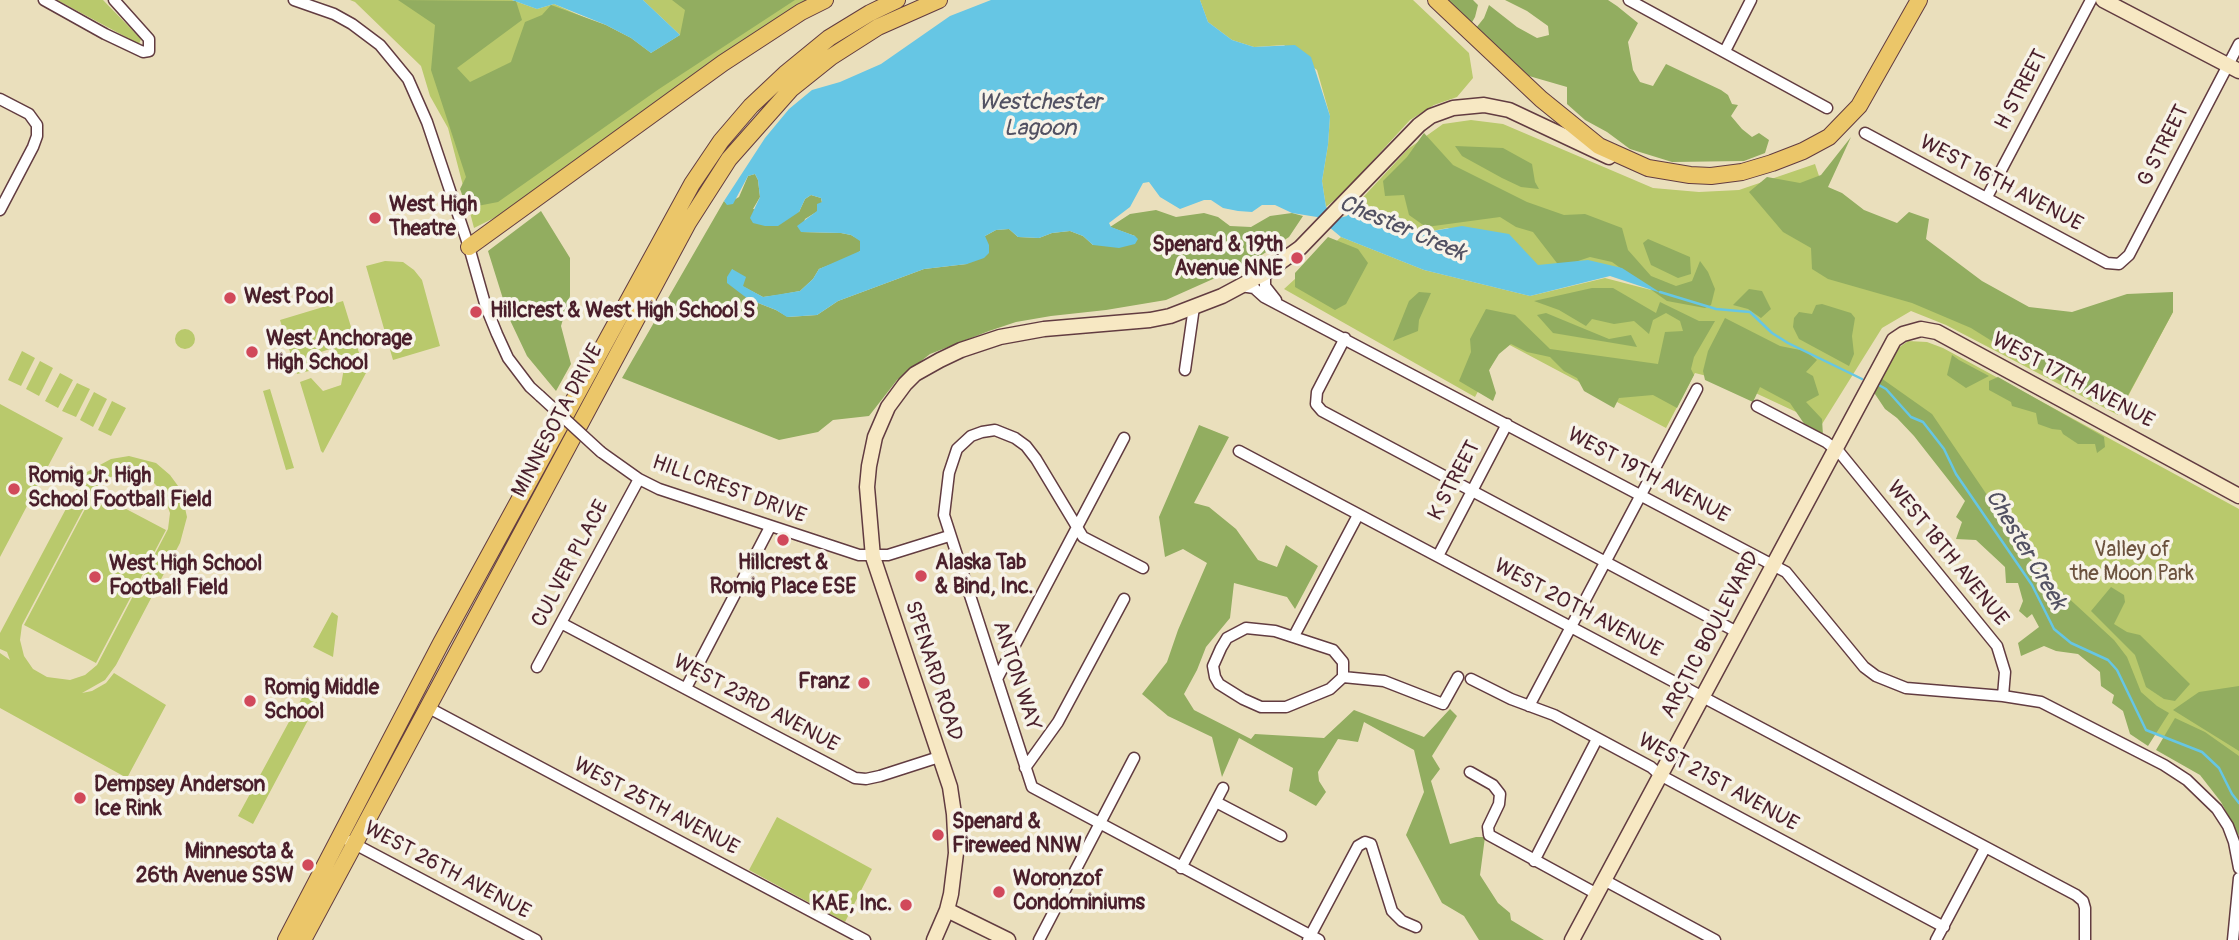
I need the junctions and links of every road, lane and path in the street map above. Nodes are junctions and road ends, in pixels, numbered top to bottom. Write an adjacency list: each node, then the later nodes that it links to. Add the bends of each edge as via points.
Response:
1 (44, 0): 2 (street, via 105,34 149,51 149,39)
2 (114, 0)
3 (294, 0): 22 (street, HILLCREST DRIVE, via 352,24 380,45 408,79 428,122)
4 (825, 0): 22 (main road, via 723,63)
5 (897, 0): 75 (main road, MINNESOTA DRIVE, via 828,38 785,74 721,141 692,184 441,643)
6 (939, 0): 64 (main road, MINNESOTA DRIVE, via 878,27 831,57 791,89 729,159 688,223)
7 (1436, 0): 19 (main road, via 1573,127 1599,146)
8 (1629, 0): 14 (street)
9 (1751, 0): 14 (street)
10 (1919, 0): 19 (main road, via 1859,106 1829,136 1793,155 1742,172 1711,176)
11 (2091, 0): 20 (street, H STREET)
12 (2103, 0): 15 (main road)
13 (2239, 44): 15 (street, G STREET)
14 (1725, 51): 17 (street)
15 (2233, 68): 23 (street, G STREET, via 2129,255)
16 (0, 99): 21 (street, via 29,114 37,125 33,148)
17 (1827, 108)
18 (1865, 133): 20 (street, WEST 16TH AVENUE)
19 (1648, 168): 24 (main road, SPENARD ROAD, via 1587,149 1509,110 1462,106 1419,125 1305,243)
20 (1987, 197): 23 (street, WEST 16TH AVENUE, via 2107,263)
21 (0, 209)
22 (470, 247): 37 (street, HILLCREST DRIVE, bridge, via 486,307 508,358 530,387 601,452)
23 (2119, 264)
24 (1265, 273): 25 (main road, SPENARD ROAD); 26 (street, via 1265,286)
25 (1241, 286): 26 (street, WEST 19TH AVENUE, via 1254,288); 27 (main road, SPENARD ROAD)
26 (1278, 303): 28 (street, WEST 19TH AVENUE)
27 (1194, 307): 30 (street); 46 (main road, SPENARD ROAD, via 1150,320 1000,337 961,350 915,374 888,407 872,451 867,487)
28 (1345, 338): 33 (street, WEST 19TH AVENUE); 38 (street, via 1317,392 1316,404)
29 (1887, 350): 35 (main road, ARCTIC BOULEVARD); 40 (main road, WEST 17TH AVENUE, via 1903,334 1921,329 1937,332)
30 (1185, 370)
31 (1697, 389): 39 (street)
32 (1757, 406): 35 (street)
33 (1507, 424): 38 (street, K STREET); 39 (street, WEST 19TH AVENUE)
34 (1124, 439): 43 (street)
35 (1835, 447): 48 (main road, ARCTIC BOULEVARD); 61 (street, WEST 18TH AVENUE, via 1997,646 2005,672)
36 (1239, 451): 41 (street, WEST 20TH AVENUE)
37 (639, 479): 42 (street, HILLCREST DRIVE, via 686,500); 51 (street, CULVER PLACE)
38 (1472, 491): 45 (street, K STREET); 47 (street)
39 (1641, 495): 47 (street); 48 (street, WEST 19TH AVENUE)
40 (2239, 496)
41 (1359, 514): 45 (street, WEST 20TH AVENUE); 54 (street)
42 (771, 527): 46 (street, HILLCREST DRIVE); 60 (street)
43 (1078, 528): 44 (street, via 1026,446 995,430 971,436 952,460 943,505); 49 (street, via 1083,537); 58 (street)
44 (949, 536): 46 (street, HILLCREST DRIVE); 58 (street, ANTON WAY)
45 (1438, 556): 52 (street, WEST 20TH AVENUE)
46 (873, 557): 66 (main road, SPENARD ROAD)
47 (1605, 563): 52 (street); 53 (street)
48 (1773, 564): 53 (main road, ARCTIC BOULEVARD); 61 (street, WEST 19TH AVENUE, via 1786,572 1876,676 1906,688)
49 (1143, 568)
50 (1124, 599): 68 (street, via 1058,722)
51 (561, 623): 55 (street, CULVER PLACE); 60 (street, WEST 23RD AVENUE)
52 (1571, 627): 62 (street, WEST 20TH AVENUE); 63 (street)
53 (1737, 632): 62 (main road, ARCTIC BOULEVARD)
54 (1294, 636): 56 (street, via 1337,653 1343,662); 56 (street, via 1251,627 1231,635 1214,661 1217,680 1253,704 1275,708 1321,693)
55 (537, 667)
56 (1343, 677): 57 (street, via 1384,681 1443,704)
57 (1458, 677)
58 (997, 679): 68 (street, ANTON WAY)
59 (1471, 679): 63 (street, WEST 21ST AVENUE)
60 (686, 688): 66 (street, WEST 23RD AVENUE, via 855,778 880,776)
61 (2003, 696): 80 (street, WEST 19TH AVENUE, via 2050,705 2187,780 2228,826)
62 (1701, 698): 70 (main road, ARCTIC BOULEVARD); 77 (street, WEST 20TH AVENUE)
63 (1529, 706): 65 (street, WEST 21ST AVENUE)
64 (429, 708): 76 (main road, MINNESOTA DRIVE); 91 (street, WEST 25TH AVENUE)
65 (1597, 738): 70 (street, WEST 21ST AVENUE); 78 (street)
66 (939, 757): 84 (main road, SPENARD ROAD, via 950,787 956,834)
67 (1134, 758): 73 (street)
68 (1025, 768): 73 (street, ANTON WAY, via 1032,788)
69 (1469, 772): 78 (street, via 1500,794 1489,823 1492,838)
70 (1660, 775): 82 (main road, ARCTIC BOULEVARD); 86 (street, WEST 21ST AVENUE)
71 (1223, 788): 72 (street)
72 (1216, 802): 74 (street); 79 (street)
73 (1100, 825): 79 (street); 94 (street)
74 (1282, 836)
75 (341, 837): 76 (street, WEST 26TH AVENUE); 88 (main road, MINNESOTA DRIVE)
76 (356, 845): 89 (main road, MINNESOTA DRIVE); 90 (street, WEST 26TH AVENUE)
77 (1985, 848): 86 (street); 98 (street, WEST 20TH AVENUE, via 2083,901)
78 (1534, 861): 83 (street)
79 (1181, 868): 87 (street)
80 (2239, 868)
81 (2239, 878): 99 (street)
82 (1604, 880): 83 (main road, ARCTIC BOULEVARD); 96 (street)
83 (1597, 894): 95 (main road, ARCTIC BOULEVARD)
84 (947, 910): 92 (main road, SPENARD ROAD); 93 (main road)
85 (1416, 927): 87 (street, via 1392,911 1371,844 1365,842 1358,846)
86 (1944, 927): 97 (street)
87 (1313, 938)
88 (286, 940)
89 (303, 940)
90 (536, 940)
91 (865, 940)
92 (934, 940)
93 (1008, 940)
94 (1039, 940)
95 (1572, 940)
96 (1715, 940)
97 (1936, 940)
98 (2085, 940)
99 (2233, 940)

